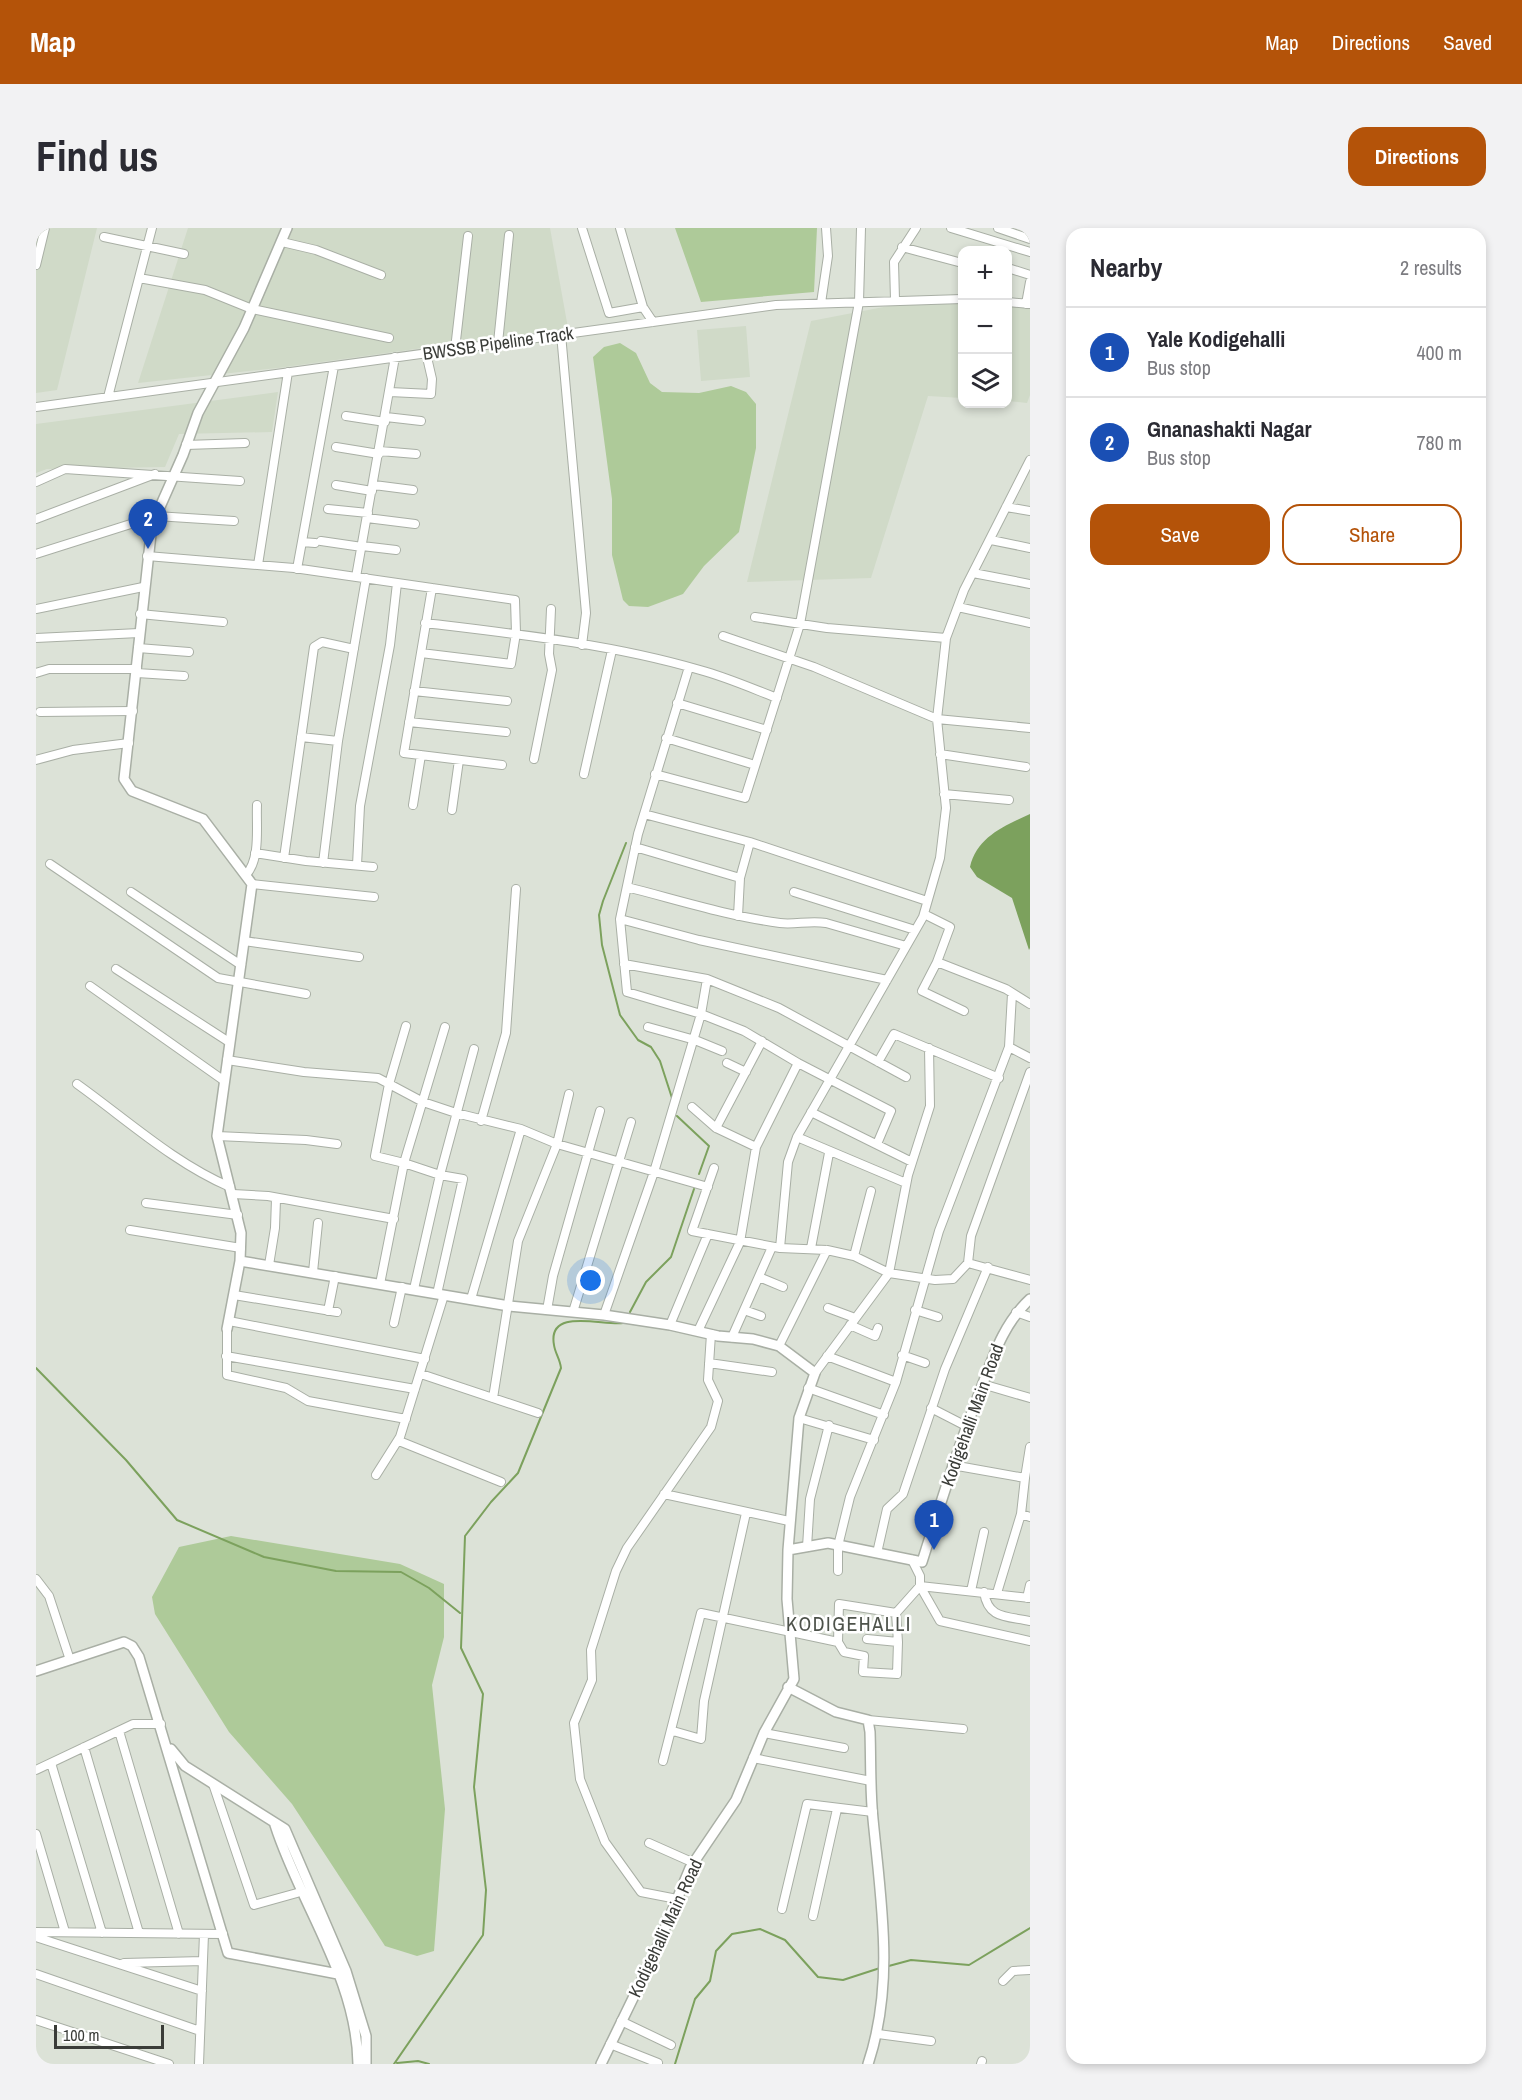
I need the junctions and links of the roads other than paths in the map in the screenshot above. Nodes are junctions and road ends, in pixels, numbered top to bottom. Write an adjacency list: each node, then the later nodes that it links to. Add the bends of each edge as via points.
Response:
1 (45, 228): 21 (street)
2 (152, 228): 16 (street)
3 (287, 228): 15 (street)
4 (582, 228): 33 (street, via 609,313)
5 (620, 228): 33 (street)
6 (826, 228): 31 (street, via 828,256)
7 (861, 228): 29 (street)
8 (916, 228): 17 (street)
9 (951, 228): 18 (street)
10 (998, 228): 14 (street)
11 (509, 235): 38 (street)
12 (468, 236): 39 (street)
13 (104, 237): 16 (street)
14 (1030, 239)
15 (282, 242): 23 (street, via 316,250); 34 (street)
16 (148, 247): 19 (street); 25 (street)
17 (902, 247): 20 (street); 28 (street, via 894,262)
18 (1030, 252)
19 (184, 254)
20 (958, 262)
21 (36, 265)
22 (1012, 269): 24 (street)
23 (381, 275)
24 (1030, 275)
25 (139, 278): 34 (street, via 205,290); 46 (street)
26 (1030, 282): 32 (street)
27 (958, 299): 28 (street, BWSSB Pipeline Track)
28 (895, 300): 29 (street, BWSSB Pipeline Track)
29 (859, 302): 31 (street, BWSSB Pipeline Track); 97 (street)
30 (1012, 302): 32 (street)
31 (821, 303): 35 (street, BWSSB Pipeline Track, via 776,304)
32 (1028, 304)
33 (644, 307): 35 (street)
34 (252, 309): 37 (street); 44 (street)
35 (653, 322): 36 (street, BWSSB Pipeline Track)
36 (561, 334): 38 (street, BWSSB Pipeline Track); 104 (street, via 586,613)
37 (389, 338)
38 (498, 343): 39 (street, BWSSB Pipeline Track)
39 (455, 349): 40 (street, BWSSB Pipeline Track)
40 (426, 353): 41 (street, BWSSB Pipeline Track); 45 (street, via 431,394)
41 (395, 357): 42 (street, BWSSB Pipeline Track); 45 (street)
42 (334, 366): 43 (street, BWSSB Pipeline Track); 74 (street)
43 (288, 372): 44 (street, BWSSB Pipeline Track); 80 (street)
44 (217, 382): 46 (street, BWSSB Pipeline Track); 52 (street, via 198,413)
45 (390, 392): 49 (street)
46 (108, 397): 47 (street, BWSSB Pipeline Track)
47 (36, 407)
48 (346, 416): 49 (street)
49 (386, 419): 50 (street); 54 (street)
50 (421, 421)
51 (245, 443): 52 (street)
52 (186, 445): 58 (street)
53 (336, 447): 54 (street)
54 (380, 453): 55 (street); 63 (street)
55 (416, 454)
56 (1030, 460): 59 (street)
57 (156, 474): 58 (street); 61 (street, via 65,468); 70 (street)
58 (174, 475): 60 (street); 69 (street)
59 (1026, 476): 65 (street)
60 (240, 481)
61 (36, 482)
62 (336, 485): 63 (street)
63 (373, 488): 64 (street); 68 (street)
64 (413, 490)
65 (1006, 507): 67 (street); 73 (street)
66 (328, 508): 68 (street)
67 (1030, 511)
68 (368, 515): 72 (street); 75 (street)
69 (156, 516): 71 (street); 78 (street); 79 (street)
70 (36, 519)
71 (234, 521)
72 (415, 524)
73 (991, 540): 76 (street); 82 (street)
74 (302, 542): 75 (street); 81 (street)
75 (362, 546): 77 (street); 83 (street)
76 (1030, 548)
77 (396, 550)
78 (36, 554)
79 (147, 556): 80 (street); 87 (street)
80 (258, 566): 81 (street)
81 (297, 569): 83 (street)
82 (973, 573): 86 (street); 89 (street)
83 (357, 577): 84 (street)
84 (366, 578): 85 (street); 106 (street)
85 (397, 583): 88 (street); 152 (street, via 390,645 360,806)
86 (1030, 584)
87 (143, 587): 90 (street); 92 (street)
88 (432, 588): 95 (street); 99 (street, via 515,600)
89 (957, 607): 96 (street); 102 (street)
90 (36, 609)
91 (551, 609): 103 (street)
92 (140, 614): 94 (street); 98 (street)
93 (755, 617): 97 (street)
94 (223, 622)
95 (425, 623): 99 (street); 109 (street)
96 (1030, 623)
97 (800, 624): 102 (street); 110 (street)
98 (139, 633): 101 (street); 105 (street)
99 (516, 633): 103 (street); 109 (street, via 511,664)
100 (723, 636): 110 (street)
101 (36, 638)
102 (946, 638): 121 (street)
103 (549, 639): 104 (street); 132 (street, via 552,670)
104 (582, 645): 107 (street)
105 (138, 648): 108 (street); 112 (street)
106 (354, 649): 126 (street, via 316,644); 128 (street)
107 (612, 650): 111 (street); 138 (street)
108 (189, 652)
109 (420, 653): 115 (street)
110 (789, 659): 116 (street); 121 (street)
111 (689, 667): 116 (street); 118 (street)
112 (137, 671): 113 (street, via 49,669); 114 (street); 119 (street)
113 (36, 673)
114 (184, 676)
115 (414, 692): 117 (street); 122 (street)
116 (777, 698): 124 (street)
117 (507, 700)
118 (677, 703): 124 (street); 127 (street)
119 (133, 711): 120 (street); 129 (street)
120 (40, 712)
121 (937, 719): 123 (street); 130 (street)
122 (409, 722): 125 (street); 131 (street, via 404,753)
123 (1030, 728)
124 (766, 730): 136 (street)
125 (506, 732)
126 (301, 737): 128 (street); 149 (street)
127 (666, 738): 136 (street); 139 (street)
128 (338, 741): 150 (street)
129 (129, 743): 133 (street, via 73,750); 154 (street, via 124,779 132,791 203,819)
130 (940, 754): 137 (street); 140 (street)
131 (421, 755): 134 (street); 143 (street)
132 (534, 759)
133 (36, 760)
134 (459, 760): 135 (street); 144 (street)
135 (502, 765)
136 (755, 765): 139 (street, via 745,798)
137 (1026, 767)
138 (584, 774)
139 (655, 774): 145 (street)
140 (944, 794): 141 (street); 162 (street, via 940,858)
141 (1009, 800)
142 (257, 805): 148 (street)
143 (413, 805)
144 (452, 810)
145 (644, 814): 146 (street); 147 (street)
146 (750, 842): 155 (street); 162 (street)
147 (635, 847): 155 (street); 157 (street)
148 (255, 853): 149 (street); 154 (street)
149 (284, 858): 150 (street)
150 (323, 862): 152 (street)
151 (50, 864): 176 (street, via 218,978)
152 (357, 866): 153 (street)
153 (373, 867)
154 (246, 875): 156 (street)
155 (740, 878): 164 (street)
156 (252, 884): 161 (street); 167 (street)
157 (627, 887): 164 (street); 165 (street)
158 (516, 889): 213 (street, via 506,1033)
159 (131, 892): 172 (street)
160 (794, 892): 166 (street)
161 (374, 897)
162 (927, 902): 163 (street)
163 (924, 914): 166 (street); 170 (street, via 950,927)
164 (738, 916): 168 (street, via 783,923 814,921)
165 (620, 919): 171 (street); 175 (street)
166 (915, 930): 168 (street)
167 (244, 941): 169 (street); 172 (street)
168 (906, 946): 175 (street)
169 (359, 957)
170 (937, 962): 179 (street); 181 (street, via 922,991)
171 (624, 964): 174 (street); 182 (street, via 627,992)
172 (241, 965): 176 (street)
173 (116, 969): 188 (street)
174 (707, 979): 182 (street); 190 (street, via 779,1008)
175 (887, 980): 190 (street)
176 (239, 982): 178 (street); 188 (street)
177 (90, 986): 204 (street)
178 (306, 994)
179 (1012, 994): 180 (street); 189 (street)
180 (1030, 1004)
181 (964, 1011)
182 (701, 1014): 186 (street); 187 (street)
183 (406, 1026): 206 (street)
184 (445, 1027): 208 (street)
185 (648, 1027): 186 (street)
186 (695, 1040): 193 (street); 229 (street)
187 (762, 1041): 198 (street); 199 (street)
188 (229, 1042): 195 (street)
189 (1009, 1047): 194 (street); 202 (street)
190 (848, 1048): 196 (street); 203 (street)
191 (929, 1048): 196 (street, via 894,1034); 202 (street); 226 (street, via 930,1106)
192 (474, 1049): 212 (street)
193 (722, 1051)
194 (1030, 1058)
195 (226, 1059): 204 (street); 206 (street, via 304,1072 378,1078)
196 (878, 1062): 201 (street)
197 (727, 1063): 199 (street)
198 (798, 1063): 203 (street); 222 (street)
199 (746, 1072): 215 (street)
200 (1030, 1072): 249 (street, via 971,1236)
201 (906, 1077)
202 (999, 1077): 256 (street)
203 (831, 1078): 211 (street); 221 (street, via 891,1112)
204 (223, 1080): 217 (street)
205 (77, 1084): 233 (street)
206 (389, 1084): 208 (street); 227 (street, via 375,1156)
207 (569, 1094): 220 (street)
208 (423, 1102): 212 (street); 227 (street)
209 (692, 1107): 215 (street)
210 (600, 1111): 223 (street)
211 (811, 1112): 218 (street); 221 (street)
212 (456, 1113): 213 (street); 230 (street)
213 (481, 1121): 216 (street)
214 (630, 1122): 225 (street)
215 (716, 1128): 222 (street)
216 (521, 1129): 220 (street); 264 (street)
217 (217, 1136): 219 (street); 233 (street)
218 (797, 1137): 224 (street); 244 (street, via 788,1162)
219 (337, 1144)
220 (557, 1144): 223 (street); 266 (street, via 518,1241)
221 (877, 1144): 226 (street)
222 (756, 1147): 242 (street)
223 (588, 1151): 225 (street); 268 (street)
224 (829, 1153): 231 (street); 245 (street)
225 (618, 1161): 229 (street); 271 (street)
226 (912, 1162): 231 (street)
227 (404, 1164): 230 (street); 238 (street)
228 (714, 1168): 232 (street)
229 (654, 1172): 232 (street); 273 (street)
230 (440, 1175): 261 (street); 263 (street, via 463,1179)
231 (906, 1183): 253 (street)
232 (708, 1187): 241 (street, via 692,1231)
233 (231, 1191): 235 (street); 237 (street)
234 (872, 1191): 247 (street)
235 (276, 1198): 238 (street); 250 (street)
236 (146, 1203): 237 (street)
237 (238, 1215): 243 (street)
238 (394, 1219): 258 (street)
239 (318, 1223): 252 (street)
240 (130, 1230): 243 (street)
241 (708, 1234): 242 (street); 280 (street)
242 (740, 1242): 244 (street); 282 (street)
243 (241, 1248): 248 (street)
244 (776, 1248): 245 (street); 255 (street)
245 (812, 1248): 246 (street)
246 (827, 1250): 247 (street); 285 (street)
247 (854, 1256): 253 (street)
248 (240, 1261): 250 (street); 262 (street)
249 (968, 1263): 251 (street); 256 (street, via 953,1279)
250 (269, 1265): 252 (street)
251 (988, 1267): 257 (street); 301 (street)
252 (313, 1272): 254 (street)
253 (889, 1273): 256 (street); 277 (street)
254 (335, 1276): 258 (street); 262 (street, via 332,1311)
255 (759, 1278): 260 (street); 269 (street)
256 (924, 1278): 270 (street)
257 (1030, 1280)
258 (380, 1284): 259 (street)
259 (402, 1287): 261 (street); 278 (street)
260 (783, 1287)
261 (414, 1289): 263 (street)
262 (234, 1295): 279 (street)
263 (441, 1295): 264 (street); 289 (street)
264 (471, 1299): 266 (street)
265 (1030, 1299): 272 (street, Kodigehalli Main Road)
266 (509, 1306): 268 (street); 299 (street)
267 (828, 1308): 277 (street)
268 (547, 1310): 271 (street)
269 (744, 1310): 274 (street); 284 (street)
270 (915, 1310): 275 (street); 286 (street)
271 (573, 1312): 273 (street)
272 (1016, 1312): 276 (street); 296 (street, Kodigehalli Main Road, via 997,1342)
273 (604, 1315): 280 (street)
274 (761, 1316)
275 (938, 1317)
276 (1030, 1317)
277 (852, 1321): 281 (street, via 875,1336); 288 (street)
278 (394, 1323)
279 (228, 1325): 287 (street); 289 (street)
280 (670, 1325): 282 (street)
281 (878, 1328)
282 (698, 1331): 283 (street)
283 (711, 1334): 284 (street); 290 (street)
284 (732, 1337): 285 (street)
285 (779, 1346): 293 (street)
286 (902, 1354): 291 (street); 295 (street)
287 (226, 1356): 298 (street); 305 (street, via 227,1375 286,1388 308,1401)
288 (827, 1356): 293 (street); 295 (street)
289 (425, 1359): 294 (street)
290 (709, 1363): 292 (street); 315 (street, via 708,1380 718,1401 711,1426)
291 (925, 1363)
292 (772, 1372)
293 (815, 1373): 297 (street, Kodigehalli Main Road)
294 (422, 1374): 298 (street); 299 (street)
295 (896, 1382): 303 (street)
296 (982, 1384): 300 (street); 307 (street, Kodigehalli Main Road)
297 (808, 1388): 303 (street); 304 (street, Kodigehalli Main Road)
298 (415, 1389): 305 (street)
299 (493, 1398): 302 (street)
300 (1030, 1398)
301 (932, 1408): 307 (street); 324 (street, via 903,1494 887,1509)
302 (538, 1413)
303 (884, 1415): 308 (street)
304 (799, 1418): 306 (street); 319 (street, Kodigehalli Main Road)
305 (406, 1419): 309 (street)
306 (829, 1425): 308 (street); 322 (street, via 810,1500)
307 (966, 1426): 311 (street, Kodigehalli Main Road)
308 (874, 1440): 321 (street, via 850,1497)
309 (399, 1441): 312 (street); 314 (street)
310 (1030, 1447): 313 (street)
311 (952, 1465): 313 (street); 325 (street, Kodigehalli Main Road, via 922,1562)
312 (376, 1475)
313 (1027, 1476): 317 (street)
314 (501, 1482)
315 (664, 1494): 316 (street); 367 (street, via 616,1571 591,1650 592,1680 574,1723 580,1779 606,1842 641,1892)
316 (746, 1513): 319 (street); 335 (street)
317 (1021, 1514): 318 (street); 332 (street)
318 (1030, 1517)
319 (789, 1521): 323 (street, Kodigehalli Main Road)
320 (984, 1532): 330 (street)
321 (838, 1546): 322 (street); 324 (street); 326 (street)
322 (807, 1547): 323 (street)
323 (788, 1550): 337 (street, Kodigehalli Main Road)
324 (877, 1553): 325 (street)
325 (912, 1560): 329 (street)
326 (837, 1571)
327 (36, 1579): 342 (street, via 49,1596)
328 (1030, 1585): 333 (street)
329 (920, 1586): 330 (street); 334 (street); 339 (street, via 944,1624)
330 (971, 1590): 331 (street)
331 (984, 1592): 332 (street); 336 (street, via 991,1612)
332 (997, 1593): 333 (street)
333 (1028, 1598)
334 (896, 1612): 340 (street, via 839,1604); 341 (street)
335 (724, 1619): 337 (street); 349 (street, via 701,1613); 349 (street, via 705,1701 701,1739)
336 (1030, 1622)
337 (790, 1633): 340 (street); 344 (street, Kodigehalli Main Road, via 794,1679)
338 (867, 1639): 341 (street)
339 (1030, 1641)
340 (838, 1642): 341 (street, via 844,1652 864,1656 863,1672 887,1675 897,1674)
341 (898, 1642)
342 (70, 1660): 343 (street); 346 (street, via 124,1642 132,1646)
343 (36, 1671)
344 (788, 1688): 345 (street, via 836,1712); 350 (street, Kodigehalli Main Road)
345 (868, 1720): 347 (street); 358 (street)
346 (161, 1724): 348 (street, via 133,1724); 351 (street)
347 (963, 1729)
348 (119, 1731): 352 (street); 374 (street)
349 (673, 1731): 355 (street)
350 (764, 1733): 353 (street); 354 (street, Kodigehalli Main Road)
351 (168, 1744): 359 (street, via 185,1766); 376 (street)
352 (84, 1748): 356 (street); 373 (street)
353 (844, 1748)
354 (753, 1758): 358 (street); 365 (street, Kodigehalli Main Road, via 736,1800)
355 (663, 1761)
356 (51, 1763): 357 (street); 372 (street)
357 (36, 1770)
358 (871, 1781): 361 (street)
359 (213, 1784): 362 (street); 366 (street, via 254,1905)
360 (837, 1809): 361 (street); 368 (street, via 807,1804); 369 (street)
361 (873, 1812): 388 (street, via 886,1961)
362 (275, 1825): 382 (street); 396 (street, via 285,1829 346,1971 366,2036)
363 (36, 1834): 371 (street)
364 (649, 1843): 365 (street)
365 (694, 1863): 367 (street, Kodigehalli Main Road)
366 (297, 1893)
367 (677, 1899): 386 (street, Kodigehalli Main Road)
368 (782, 1910)
369 (813, 1917)
370 (36, 1932): 371 (street)
371 (65, 1932): 372 (street)
372 (102, 1933): 373 (street)
373 (139, 1933): 374 (street)
374 (179, 1934): 375 (street)
375 (204, 1934): 376 (street); 378 (street)
376 (223, 1934): 382 (street, via 228,1953)
377 (36, 1937): 379 (street)
378 (203, 1961): 379 (street); 384 (street)
379 (116, 1963): 384 (street)
380 (1030, 1970): 383 (street, via 1013,1971)
381 (36, 1974): 387 (street)
382 (338, 1974): 395 (street, via 358,2037)
383 (1003, 1981)
384 (202, 1991): 387 (street)
385 (36, 2020): 393 (street)
386 (621, 2021): 390 (street, Kodigehalli Main Road); 391 (street)
387 (200, 2031): 394 (street)
388 (878, 2034): 389 (street); 398 (street)
389 (932, 2041)
390 (610, 2044): 392 (street); 397 (street, Kodigehalli Main Road)
391 (671, 2044)
392 (658, 2063)
393 (169, 2064)
394 (199, 2064)
395 (358, 2064)
396 (366, 2064)
397 (601, 2064)
398 (868, 2064)

